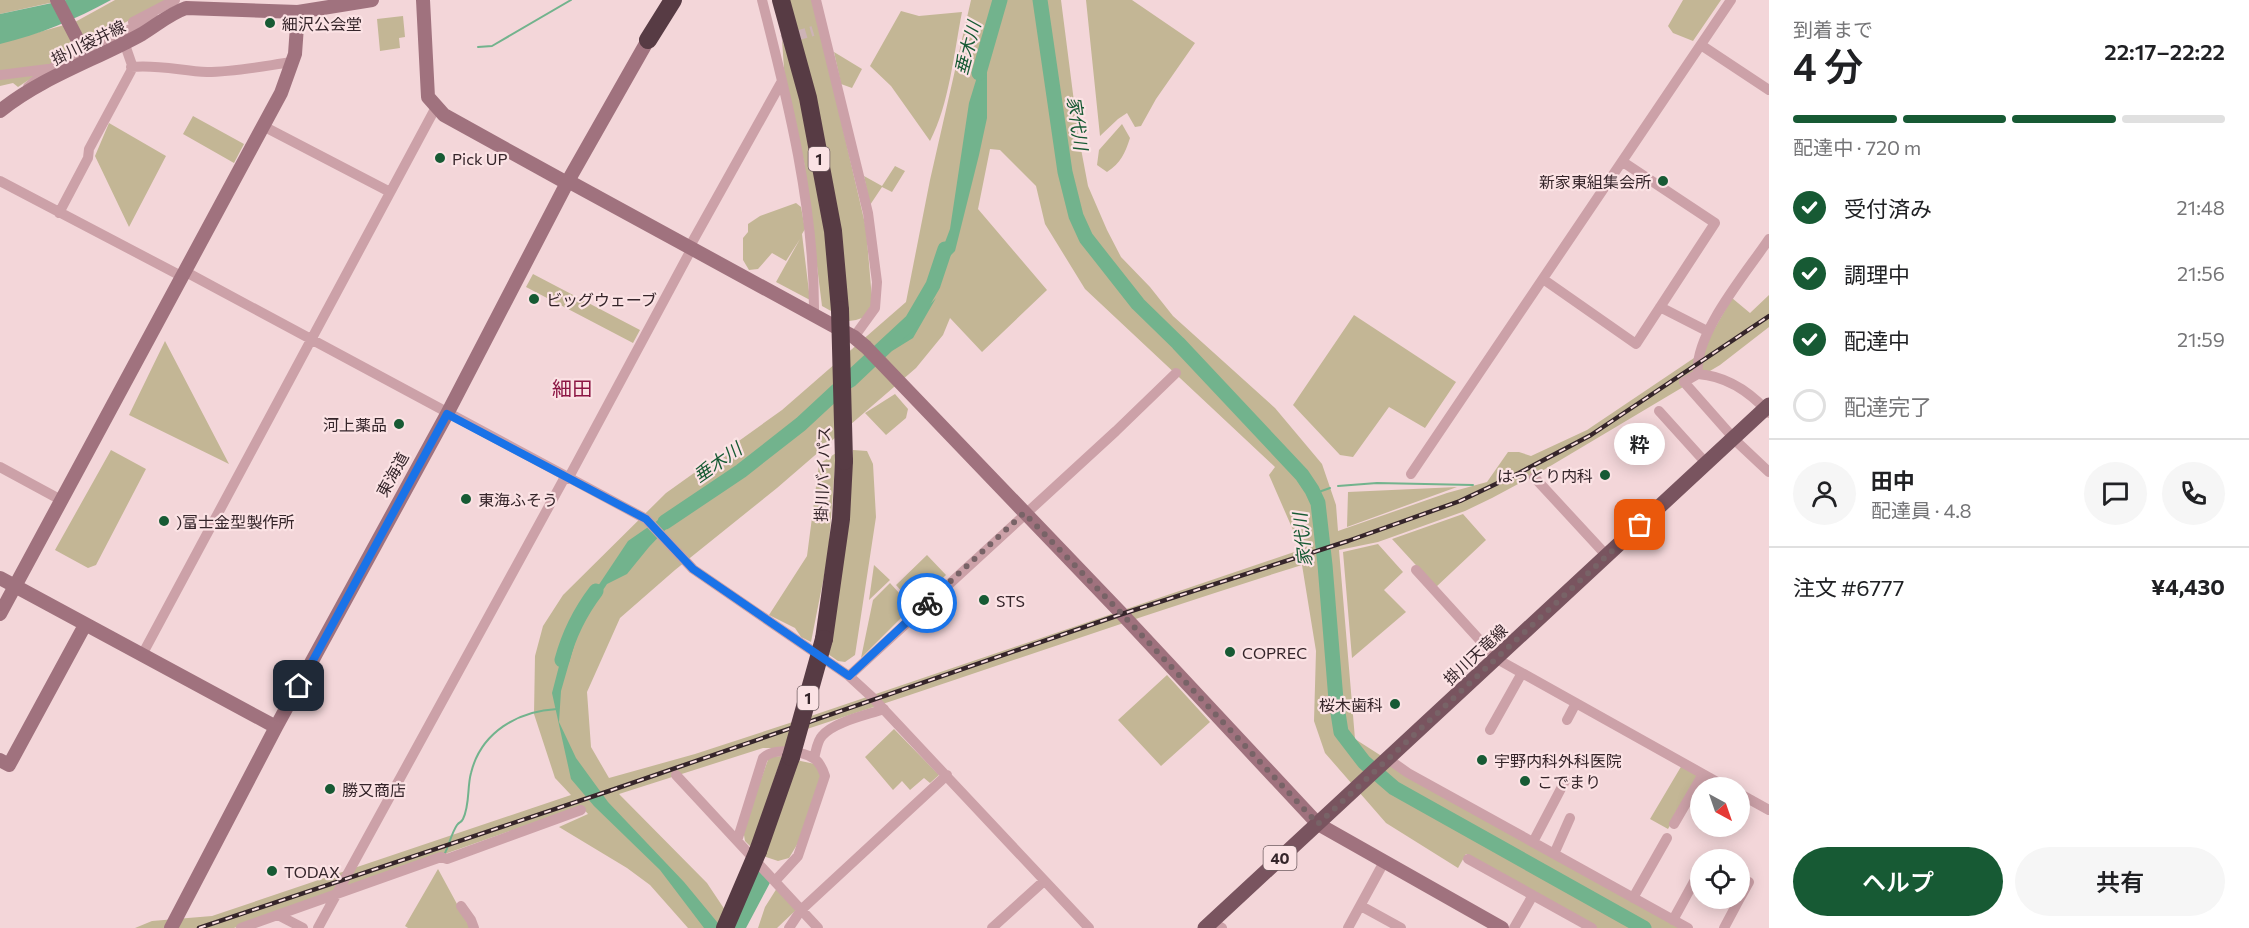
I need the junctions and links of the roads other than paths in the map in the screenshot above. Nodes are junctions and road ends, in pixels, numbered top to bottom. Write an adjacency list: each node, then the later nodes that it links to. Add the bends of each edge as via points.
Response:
1 (57, 0): 17 (street)
2 (372, 0): 11 (street, 掛川袋井線)
3 (423, 0): 26 (street, via 428,97)
4 (662, 0): 19 (street)
5 (668, 0): 15 (highway)
6 (673, 0): 15 (highway)
7 (762, 0): 23 (street, via 777,41)
8 (1731, 0): 16 (street)
9 (784, 3): 110 (highway, 掛川バイパス / 1, bridge, via 808,98 833,231 844,404 842,519 824,639 791,757 759,851)
10 (819, 3): 41 (street, via 818,29 868,213 877,282 875,308)
11 (315, 5): 13 (street, 掛川袋井線)
12 (173, 7): 13 (street, 掛川袋井線); 14 (street, 掛川袋井線)
13 (298, 12): 18 (street)
14 (122, 38): 17 (street); 20 (street); 25 (street, 掛川袋井線)
15 (648, 40): 19 (street, 東海道)
16 (1701, 45): 24 (street); 29 (street)
17 (82, 48): 21 (street)
18 (292, 62): 20 (street, via 206,72); 28 (street)
19 (636, 62): 31 (street, 東海道)
20 (132, 67): 33 (street)
21 (54, 68): 22 (street); 25 (street)
22 (0, 75)
23 (782, 81): 35 (street); 39 (street, via 801,171)
24 (1769, 90)
25 (12, 101): 27 (street, 掛川袋井線)
26 (436, 107): 31 (street, via 444,115); 32 (street)
27 (0, 111)
28 (263, 126): 32 (street); 36 (street)
29 (1623, 162): 37 (street); 38 (street, via 1715,223)
30 (0, 181): 33 (street)
31 (568, 182): 35 (street); 47 (street, 東海道)
32 (390, 192): 42 (street)
33 (59, 213): 36 (street)
34 (1769, 239): 40 (street)
35 (691, 247): 39 (street); 54 (street)
36 (184, 275): 42 (street); 55 (street)
37 (1543, 279): 38 (street, via 1636,344); 52 (street)
38 (1660, 307): 40 (street)
39 (814, 315): 41 (street)
40 (1707, 331): 44 (street, via 1697,363)
41 (854, 337): 56 (street)
42 (310, 340): 47 (street); 63 (street)
43 (1176, 373): 56 (street)
44 (1698, 374): 45 (street, via 1726,379); 48 (street, via 1684,382)
45 (1768, 409): 48 (main road, 掛川天竜線 / 40)
46 (1659, 411): 49 (street)
47 (447, 414): 54 (street); 70 (street, 東海道)
48 (1734, 438): 49 (main road, 掛川天竜線 / 40); 51 (street)
49 (1706, 463): 57 (main road, 掛川天竜線 / 40)
50 (0, 467): 55 (street)
51 (1769, 472)
52 (1411, 474)
53 (1534, 477): 57 (street)
54 (566, 478): 66 (street, via 646,519 693,569); 94 (street)
55 (61, 500): 60 (street)
56 (1024, 513): 66 (street); 84 (street)
57 (1607, 556): 64 (main road, 掛川天竜線 / 40)
58 (1416, 570): 64 (street)
59 (0, 578): 60 (street)
60 (15, 586): 61 (street); 62 (street)
61 (0, 614)
62 (85, 624): 63 (street); 74 (street, via 9,765)
63 (142, 655): 70 (street)
64 (1497, 659): 65 (street); 73 (main road, 掛川天竜線 / 40)
65 (1522, 673): 67 (street); 71 (street)
66 (849, 676): 68 (street)
67 (1576, 703): 69 (street); 75 (street)
68 (884, 709): 72 (street, via 827,732 820,737); 77 (street)
69 (1567, 720)
70 (276, 728): 105 (street, 東海道)
71 (1490, 730)
72 (814, 758): 87 (street, via 782,750 763,758); 93 (street, via 825,776 798,856)
73 (1388, 759): 84 (main road, 掛川天竜線 / 40); 88 (street)
74 (0, 760)
75 (1703, 774): 78 (street); 85 (street)
76 (676, 775): 87 (street)
77 (947, 775): 92 (street); 101 (street)
78 (1708, 777)
79 (1565, 781): 88 (street)
80 (1750, 800): 82 (street)
81 (581, 810): 94 (street)
82 (1769, 810)
83 (1570, 818): 89 (street)
84 (1318, 824): 91 (street); 104 (main road, 掛川天竜線 / 40)
85 (1674, 824)
86 (1667, 838): 97 (street)
87 (737, 841): 93 (street)
88 (1533, 842): 89 (street)
89 (1554, 854): 97 (street)
90 (1468, 859): 95 (street)
91 (1384, 862): 99 (street); 117 (street)
92 (1044, 880): 113 (street); 114 (street)
93 (775, 881): 101 (street)
94 (337, 894): 102 (street); 108 (street)
95 (1533, 895): 118 (street); 119 (street)
96 (1690, 896): 103 (street)
97 (1633, 898): 103 (street)
98 (461, 906): 109 (street)
99 (1360, 906): 115 (street); 116 (street)
100 (1734, 909): 120 (street)
101 (801, 910): 111 (street); 112 (street)
102 (278, 915): 106 (street); 107 (street)
103 (1678, 925)
104 (1213, 926)
105 (171, 928)
106 (241, 928)
107 (303, 928)
108 (318, 928)
109 (474, 928)
110 (725, 928)
111 (789, 928)
112 (818, 928)
113 (992, 928)
114 (1089, 928)
115 (1348, 928)
116 (1400, 928)
117 (1502, 928)
118 (1514, 928)
119 (1592, 928)
120 (1724, 928)

